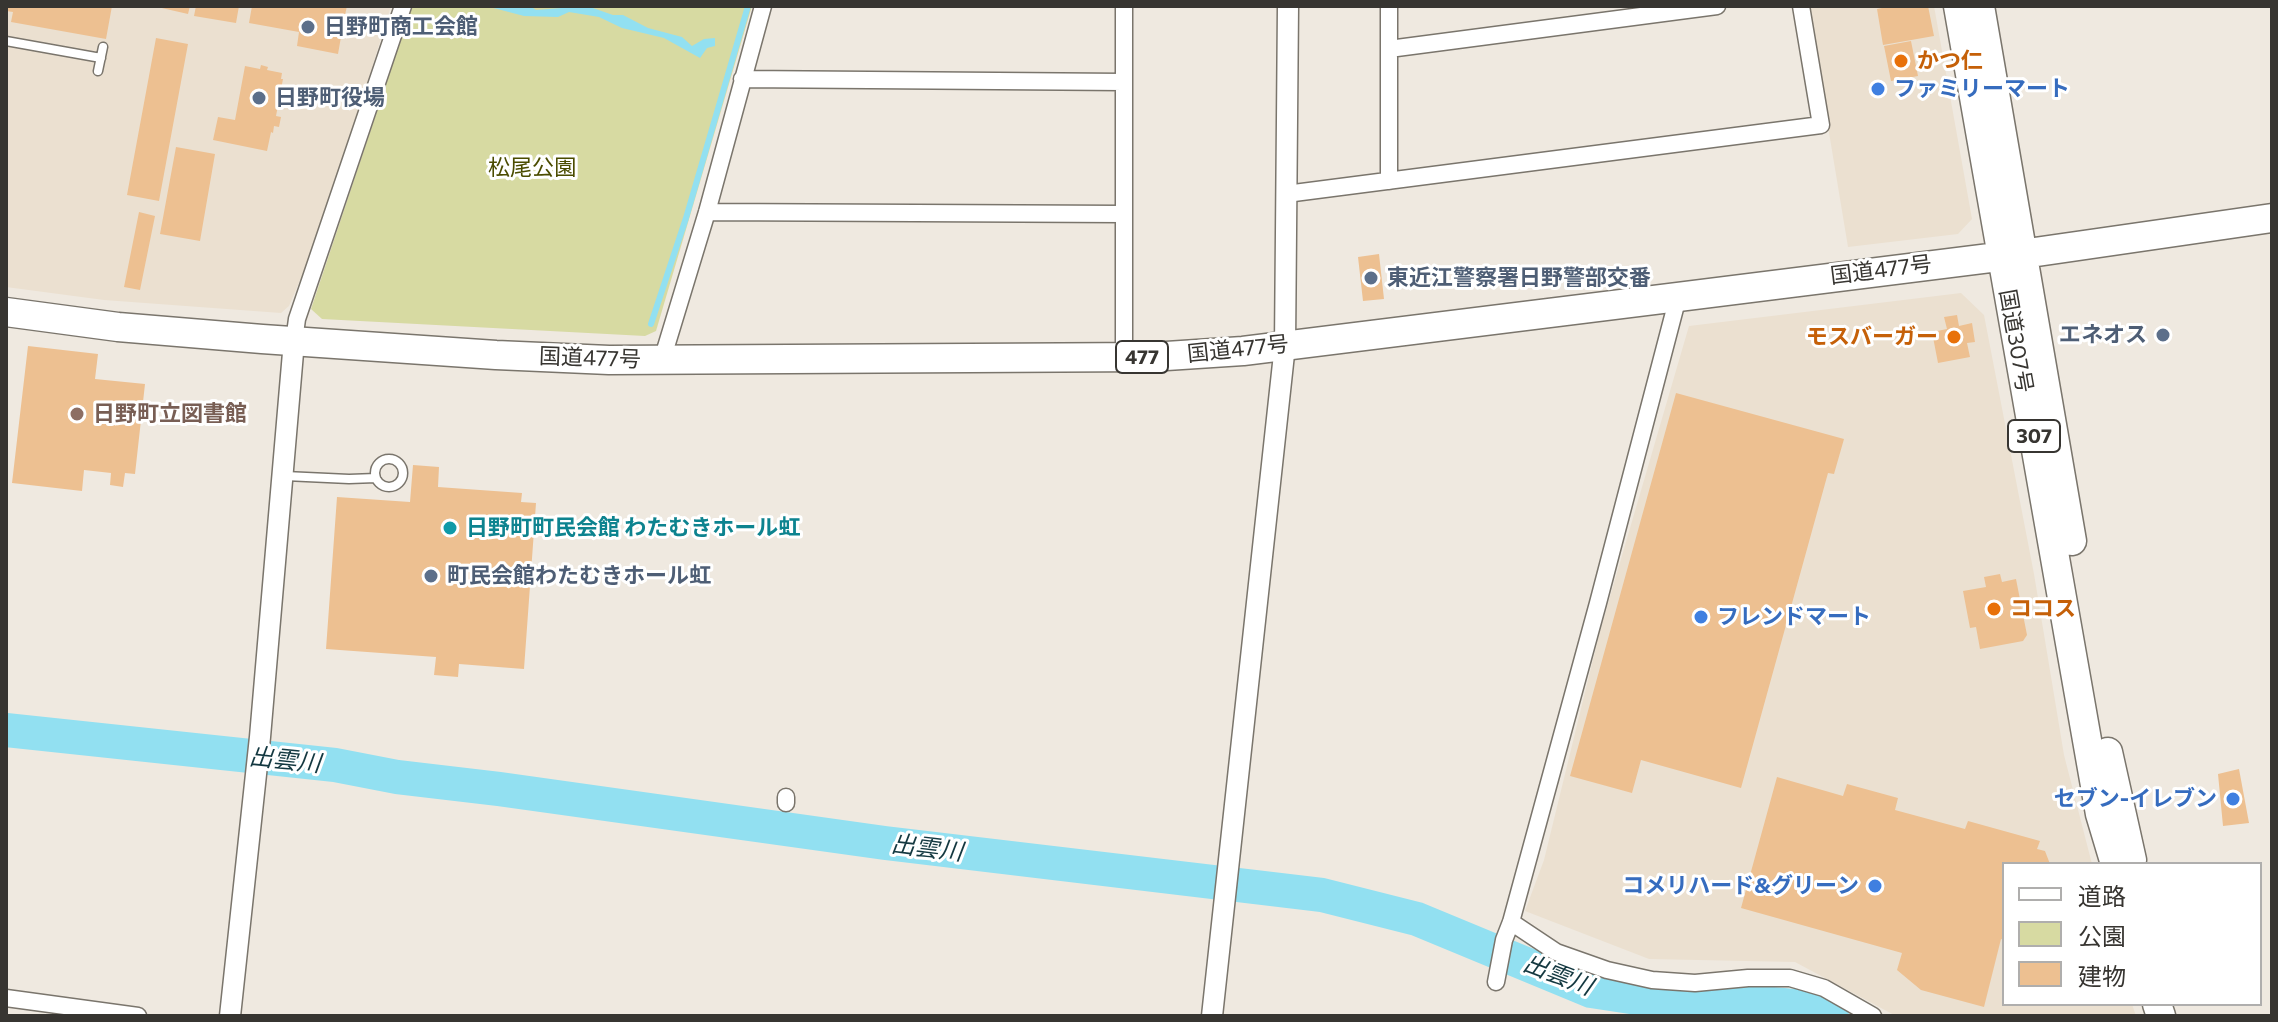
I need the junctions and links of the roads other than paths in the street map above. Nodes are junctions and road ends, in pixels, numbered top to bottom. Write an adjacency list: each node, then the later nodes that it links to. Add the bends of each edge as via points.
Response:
1 (403, 6): 25 (street)
2 (763, 6): 15 (street)
3 (1124, 6): 16 (street)
4 (1288, 6): 18 (street)
5 (1389, 6): 12 (street)
6 (1717, 6): 12 (street)
7 (1801, 6): 17 (street, via 1821,125)
8 (1958, 6): 22 (highway, 国道307号 / 307)
9 (1980, 6): 22 (highway, 国道307号 / 307)
10 (6, 41): 13 (lane)
11 (103, 47): 13 (lane)
12 (1389, 49): 17 (street)
13 (101, 58): 14 (lane)
14 (98, 71)
15 (742, 79): 16 (street); 19 (street)
16 (1124, 82): 20 (street)
17 (1389, 181): 18 (street)
18 (1286, 194): 26 (street)
19 (707, 212): 20 (street); 28 (street)
20 (1123, 214): 27 (street)
21 (2272, 218): 22 (highway, 国道477号 / 477)
22 (2012, 255): 23 (highway, 国道477号 / 477); 31 (highway, 国道307号 / 307, via 2100,814); 32 (highway, 国道307号 / 307, via 2044,369 2100,717)
23 (1678, 297): 26 (highway, 国道477号 / 477); 33 (street)
24 (6, 312): 25 (highway, 国道477号 / 477)
25 (294, 341): 28 (highway, 国道477号 / 477); 29 (street)
26 (1285, 345): 27 (highway, 国道477号 / 477); 38 (street)
27 (1124, 357): 28 (highway, 国道477号 / 477)
28 (662, 360)
29 (284, 476): 30 (lane); 37 (street)
30 (376, 478)
31 (2114, 862)
32 (2133, 862)
33 (1511, 922): 34 (street); 39 (street, via 1556,952 1607,970 1695,983 1790,978 1824,988)
34 (1496, 982)
35 (6, 998): 36 (street)
36 (138, 1016)
37 (230, 1016)
38 (1212, 1016)
39 (1873, 1016)

